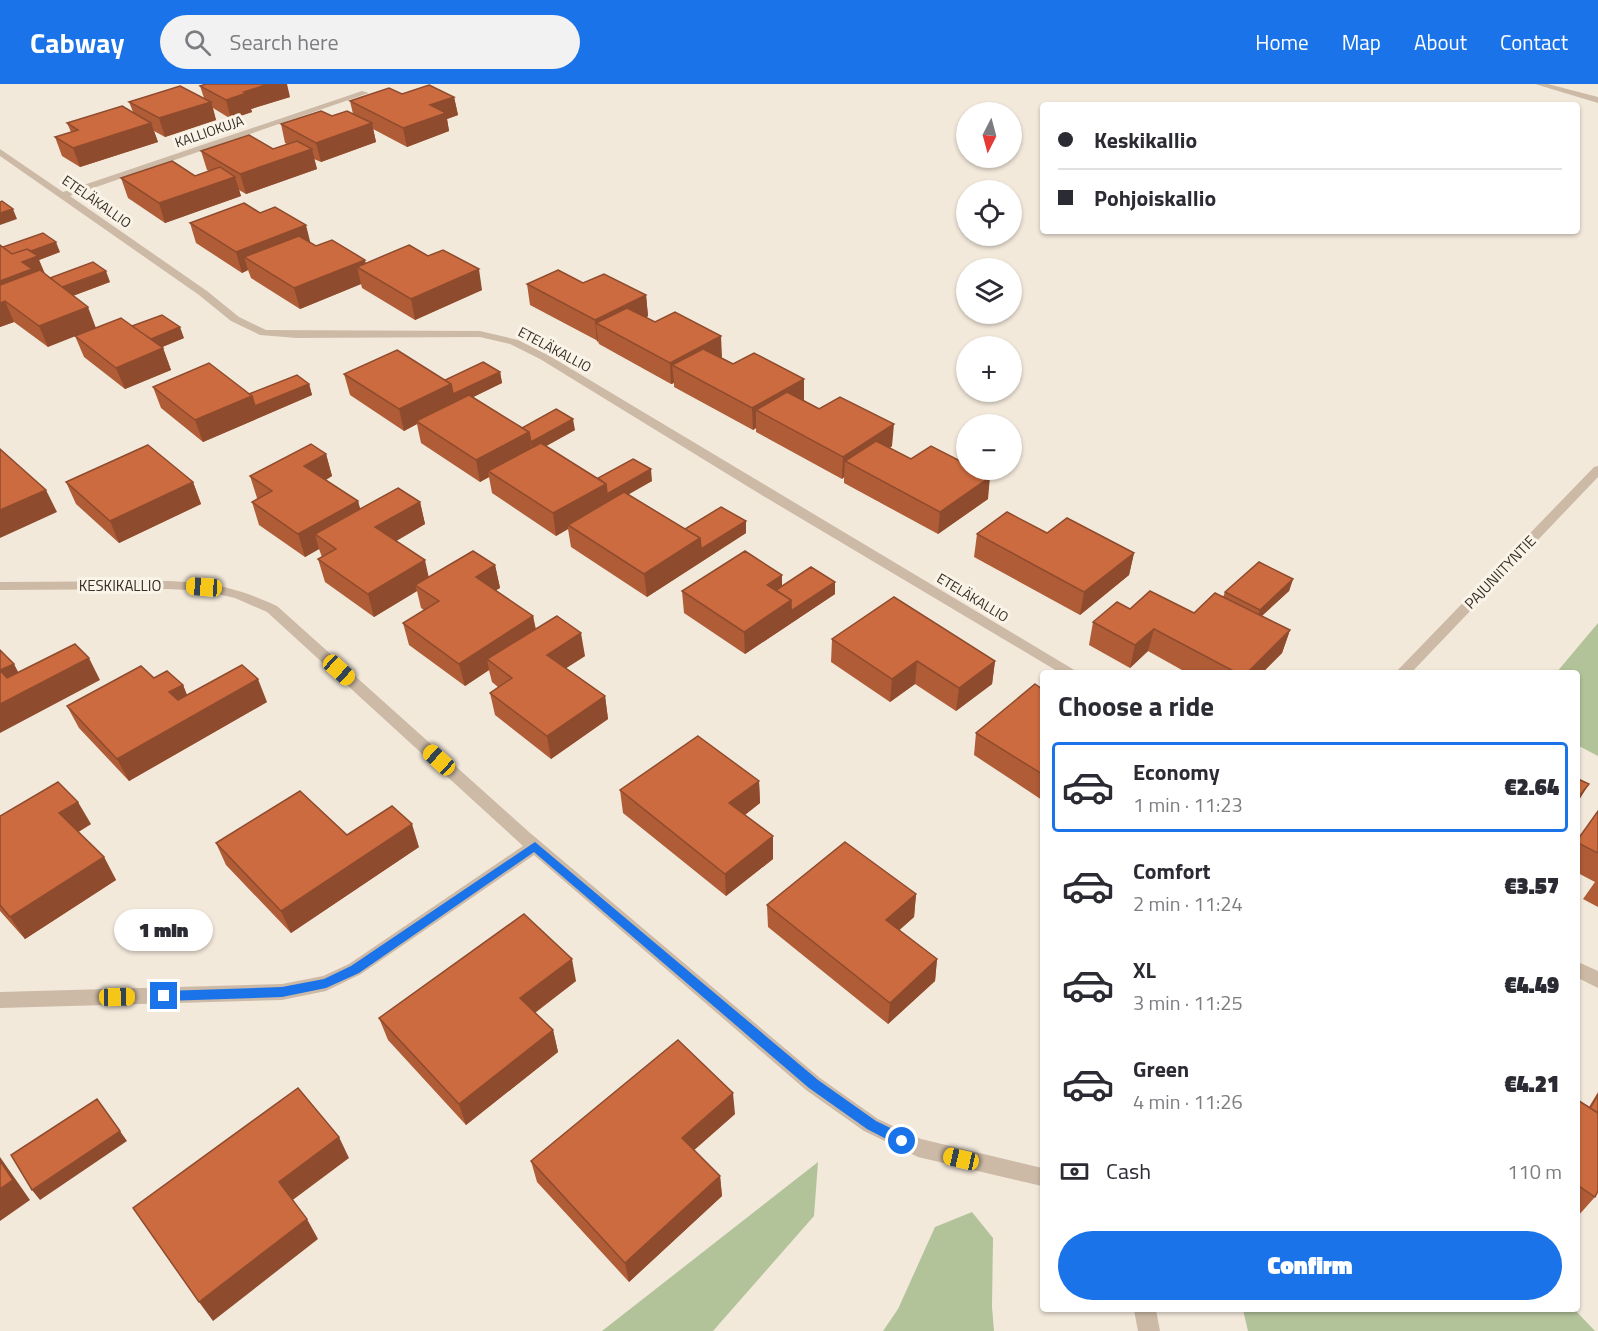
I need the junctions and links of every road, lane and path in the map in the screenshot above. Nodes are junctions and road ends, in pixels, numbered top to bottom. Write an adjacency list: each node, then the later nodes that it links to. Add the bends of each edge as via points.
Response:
1 (1539, 84): 3 (street)
2 (365, 93): 5 (street, KALLIOKUJA)
3 (1598, 99)
4 (0, 152): 5 (street, ETELÄKALLIO)
5 (63, 195): 8 (street, ETELÄKALLIO, via 235,319 264,333 480,334 514,342)
6 (1598, 470): 9 (street, PAJUNIITYNTIE)
7 (0, 586): 10 (street, KESKIKALLIO, via 204,587 239,594 272,609)
8 (1067, 670)
9 (1405, 670)
10 (535, 846): 13 (street, via 355,969 326,983 282,992); 14 (street, KESKIKALLIO, via 813,1084 871,1125 918,1148)
11 (1580, 970): 12 (street)
12 (1598, 980)
13 (0, 1000)
14 (1040, 1178)
15 (1144, 1312): 16 (street)
16 (1149, 1331)

